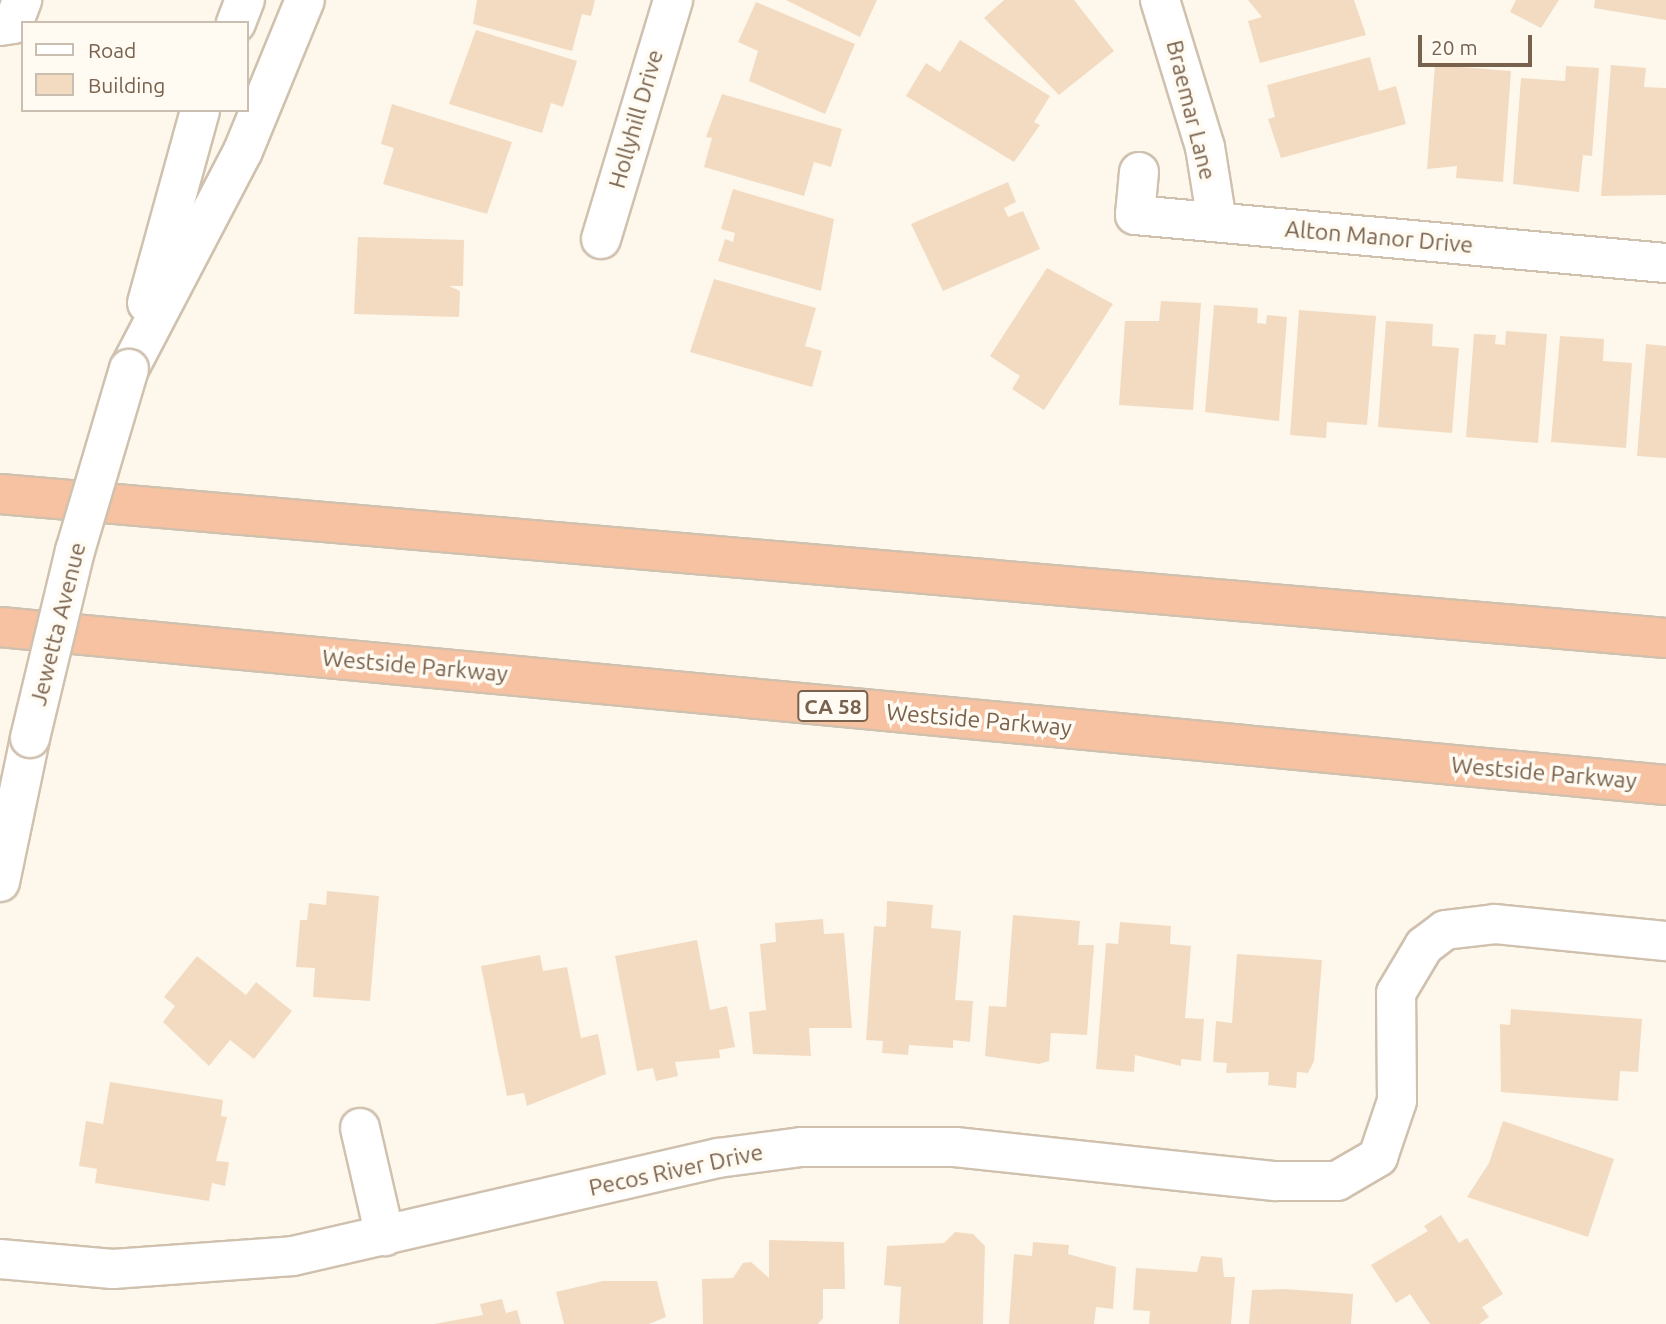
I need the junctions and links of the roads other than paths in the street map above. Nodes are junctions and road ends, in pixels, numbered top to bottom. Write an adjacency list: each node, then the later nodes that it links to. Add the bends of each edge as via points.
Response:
1 (245, 0): 5 (street)
2 (305, 0): 11 (street, Jewetta Avenue, via 243,150)
3 (673, 0): 9 (street, Hollyhill Drive)
4 (1160, 0): 8 (street, Braemar Lane, via 1205,147)
5 (237, 21)
6 (199, 112): 11 (street, Jewetta Avenue)
7 (1139, 172): 8 (street, Alton Manor Drive, via 1135,215)
8 (1217, 222): 10 (street, Alton Manor Drive)
9 (601, 239)
10 (1666, 263)
11 (129, 369): 16 (street, Jewetta Avenue, bridge, via 75,551)
12 (0, 494): 14 (highway)
13 (0, 627): 15 (highway, Westside Parkway / CA 58)
14 (1666, 638)
15 (1666, 785)
16 (0, 882)
17 (1666, 941): 19 (street, Pecos River Drive, via 1472,923 1445,930 1424,946 1396,993 1397,1101 1378,1157 1357,1174 1310,1184 955,1147 801,1147 719,1158)
18 (360, 1128): 19 (street)
19 (385, 1236): 20 (street, Pecos River Drive, via 202,1267 113,1269)
20 (0, 1259)

